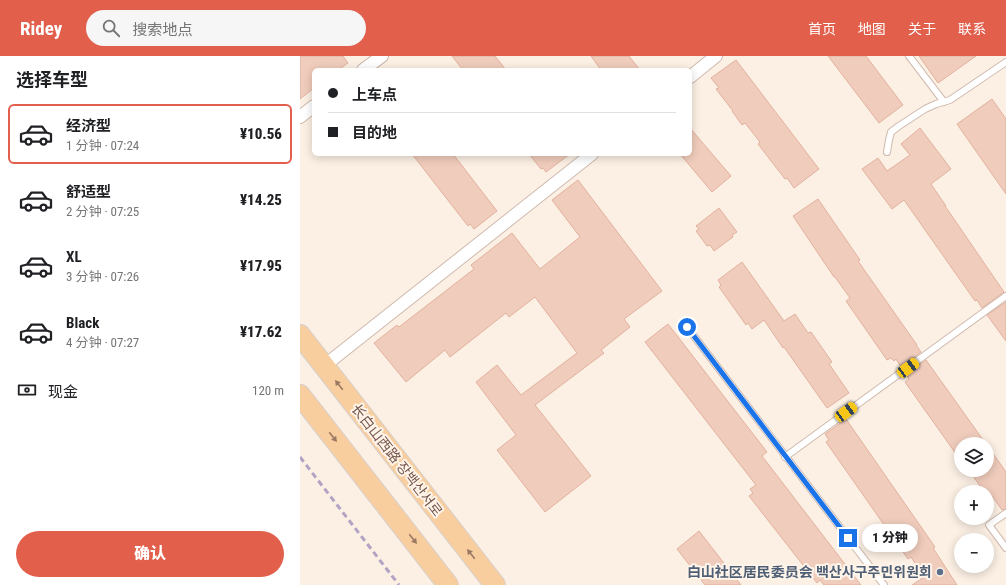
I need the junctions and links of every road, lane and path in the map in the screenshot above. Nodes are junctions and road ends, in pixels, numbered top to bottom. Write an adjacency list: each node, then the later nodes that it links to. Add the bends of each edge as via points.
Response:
1 (382, 56): 5 (street)
2 (716, 56): 6 (street)
3 (909, 56): 7 (lane)
4 (1006, 62): 7 (lane)
5 (366, 68)
6 (692, 74)
7 (944, 102): 10 (lane, via 925,109 891,132)
8 (312, 108): 9 (street)
9 (300, 117)
10 (887, 152)
11 (589, 156): 15 (street)
12 (1006, 296): 17 (lane)
13 (687, 327): 17 (lane)
14 (300, 335): 15 (main road, 长白山西路 장백산서로)
15 (324, 366): 21 (main road, 长白山西路 장백산서로, one-way to 15)
16 (300, 395): 20 (main road, one-way to 20)
17 (785, 457): 22 (lane)
18 (1006, 513): 19 (lane, via 989,525)
19 (1006, 548)
20 (448, 585)
21 (495, 585)
22 (884, 585)

